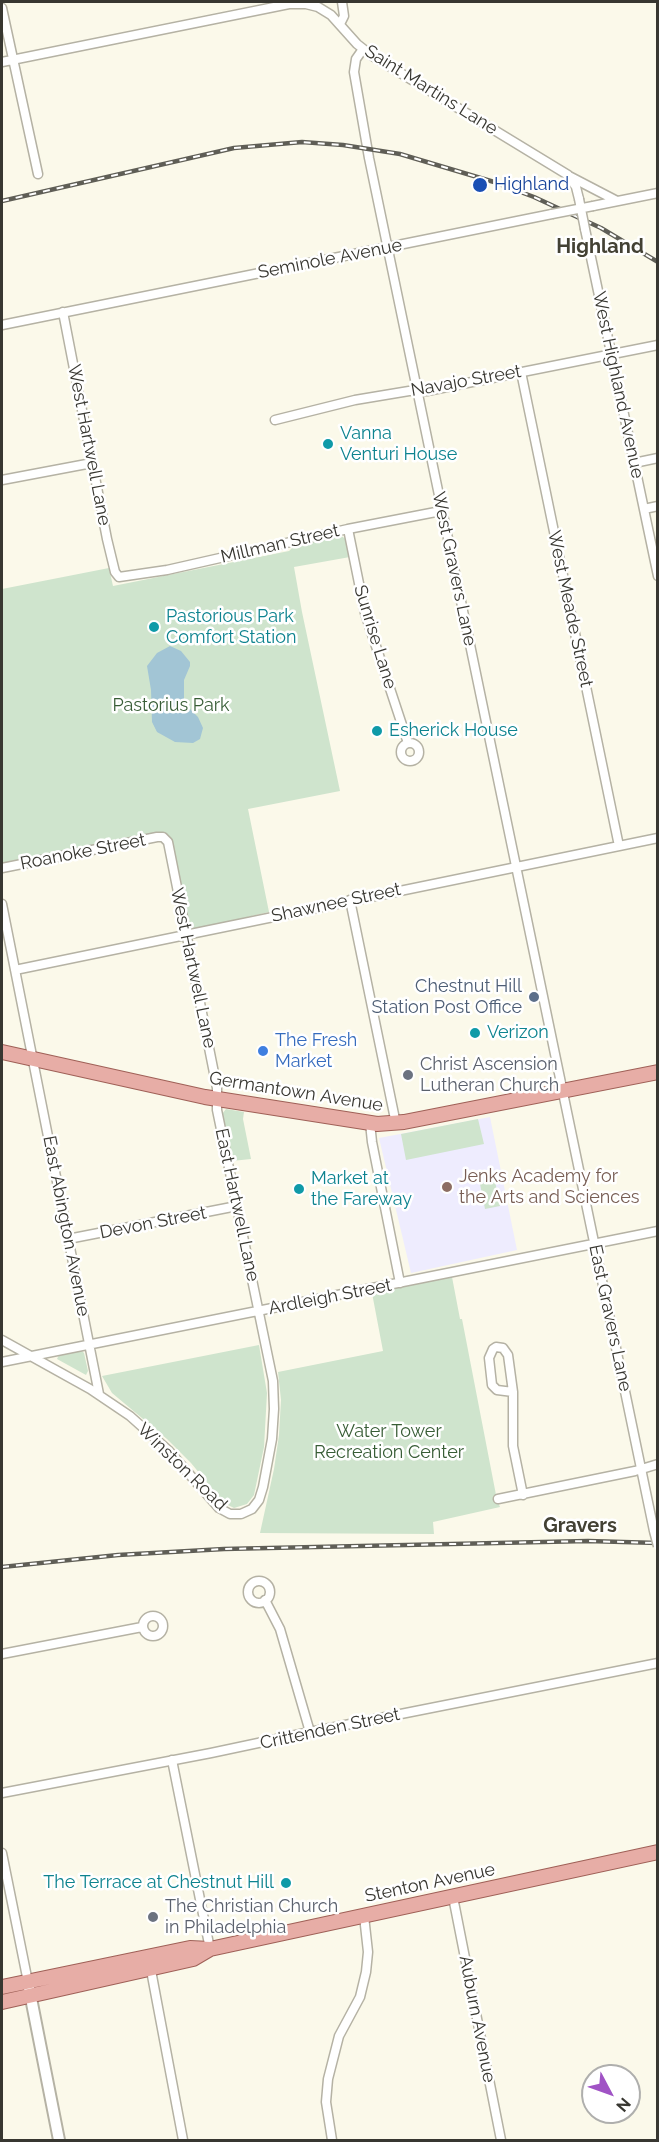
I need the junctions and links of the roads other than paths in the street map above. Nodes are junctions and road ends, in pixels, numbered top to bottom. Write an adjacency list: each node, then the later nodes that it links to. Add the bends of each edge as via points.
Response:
1 (299, 2): 4 (street, Saint Martins Lane, via 325,10); 6 (street, Saint Martins Lane)
2 (342, 2): 4 (street, via 344,15)
3 (2, 8): 6 (street)
4 (340, 24): 5 (street, Saint Martins Lane)
5 (363, 49): 9 (street, Saint Martins Lane); 13 (street, West Gravers Lane, via 355,64 354,82)
6 (12, 60): 7 (street, Saint Martins Lane); 8 (street)
7 (2, 62)
8 (38, 174)
9 (568, 175): 11 (street, Saint Martins Lane); 12 (street)
10 (657, 192): 11 (street, Seminole Avenue)
11 (617, 201): 12 (street, Seminole Avenue, bridge)
12 (580, 204): 13 (street, Seminole Avenue, bridge, via 552,214); 17 (street, West Highland Avenue, bridge)
13 (388, 247): 14 (street, Seminole Avenue); 19 (street, West Gravers Lane)
14 (63, 312): 15 (street, Seminole Avenue); 22 (street, West Hartwell Lane)
15 (2, 325)
16 (657, 345): 17 (street, Navajo Street)
17 (611, 355): 18 (street, Navajo Street); 23 (street, West Highland Avenue)
18 (521, 372): 19 (street, Navajo Street); 34 (street, West Meade Street)
19 (417, 391): 20 (street, Navajo Street, via 355,400); 27 (street, West Gravers Lane)
20 (275, 420)
21 (657, 458): 23 (street)
22 (92, 462): 24 (street); 30 (street, West Hartwell Lane)
23 (634, 463): 26 (street, West Highland Avenue)
24 (2, 480)
25 (657, 506): 26 (street)
26 (644, 509): 29 (street, West Highland Avenue)
27 (441, 511): 28 (street, Millman Street); 35 (street, West Gravers Lane)
28 (348, 529): 30 (street, Millman Street, via 167,570); 31 (street, Sunrise Lane, via 365,613)
29 (657, 576)
30 (118, 577)
31 (408, 743)
32 (165, 838): 36 (street, Roanoke Street); 39 (street, West Hartwell Lane)
33 (657, 838): 34 (street, Shawnee Street)
34 (619, 846): 35 (street, Shawnee Street)
35 (516, 867): 37 (street, Shawnee Street); 44 (street, West Gravers Lane)
36 (2, 868)
37 (350, 900): 39 (street, Shawnee Street); 47 (street)
38 (2, 904): 40 (street, East Abington Avenue)
39 (188, 934): 40 (street, Shawnee Street); 45 (street, West Hartwell Lane)
40 (15, 970): 42 (street, East Abington Avenue)
41 (2, 1052): 42 (main road, Germantown Avenue)
42 (32, 1058): 45 (main road, Germantown Avenue); 50 (street, East Abington Avenue)
43 (657, 1072): 44 (main road, Germantown Avenue)
44 (563, 1091): 47 (main road, Germantown Avenue); 51 (street, East Gravers Lane)
45 (217, 1099): 46 (main road, Germantown Avenue); 48 (street, East Hartwell Lane)
46 (370, 1124): 47 (main road, Germantown Avenue); 52 (street)
47 (396, 1124)
48 (237, 1206): 50 (street, Devon Street); 53 (street, East Hartwell Lane)
49 (657, 1231): 51 (street, Ardleigh Street)
50 (68, 1239): 55 (street, East Abington Avenue)
51 (595, 1244): 52 (street, Ardleigh Street); 61 (street, East Gravers Lane)
52 (400, 1282): 53 (street, Ardleigh Street)
53 (259, 1311): 55 (street, Ardleigh Street); 64 (street, East Hartwell Lane, via 273,1381 273,1426 261,1494 252,1509)
54 (2, 1340): 56 (street, Winston Road)
55 (89, 1344): 56 (street, Ardleigh Street); 59 (street, East Abington Avenue)
56 (31, 1356): 57 (street, Ardleigh Street); 59 (street, Winston Road)
57 (2, 1362)
58 (513, 1392): 58 (street, via 496,1390 492,1385 489,1358 496,1347 503,1348 508,1355); 62 (street, via 513,1446)
59 (99, 1394): 64 (street, Winston Road, via 162,1444 219,1508)
60 (657, 1464): 61 (street)
61 (642, 1469): 62 (street); 65 (street, East Gravers Lane, bridge)
62 (523, 1495): 63 (street)
63 (498, 1500)
64 (241, 1514)
65 (657, 1546)
66 (265, 1600): 70 (street, via 284,1642)
67 (142, 1627): 68 (street)
68 (2, 1654)
69 (657, 1663): 70 (street, Crittenden Street)
70 (310, 1732): 71 (street, Crittenden Street)
71 (172, 1760): 72 (street, Crittenden Street); 77 (street)
72 (2, 1793)
73 (657, 1852): 75 (main road, Stenton Avenue)
74 (2, 1853): 80 (street)
75 (453, 1897): 76 (main road, Stenton Avenue); 85 (street, Auburn Avenue)
76 (364, 1916): 77 (main road, Stenton Avenue); 84 (street, via 366,1972 360,1997 339,2036 328,2079 326,2102)
77 (210, 1949): 78 (main road, Stenton Avenue, via 193,1959)
78 (149, 1962): 80 (main road, Stenton Avenue); 83 (street)
79 (2, 1987): 80 (main road, Stenton Avenue)
80 (29, 1989): 81 (main road, Stenton Avenue); 82 (street)
81 (2, 2002)
82 (59, 2140)
83 (183, 2140)
84 (332, 2140)
85 (501, 2140)

